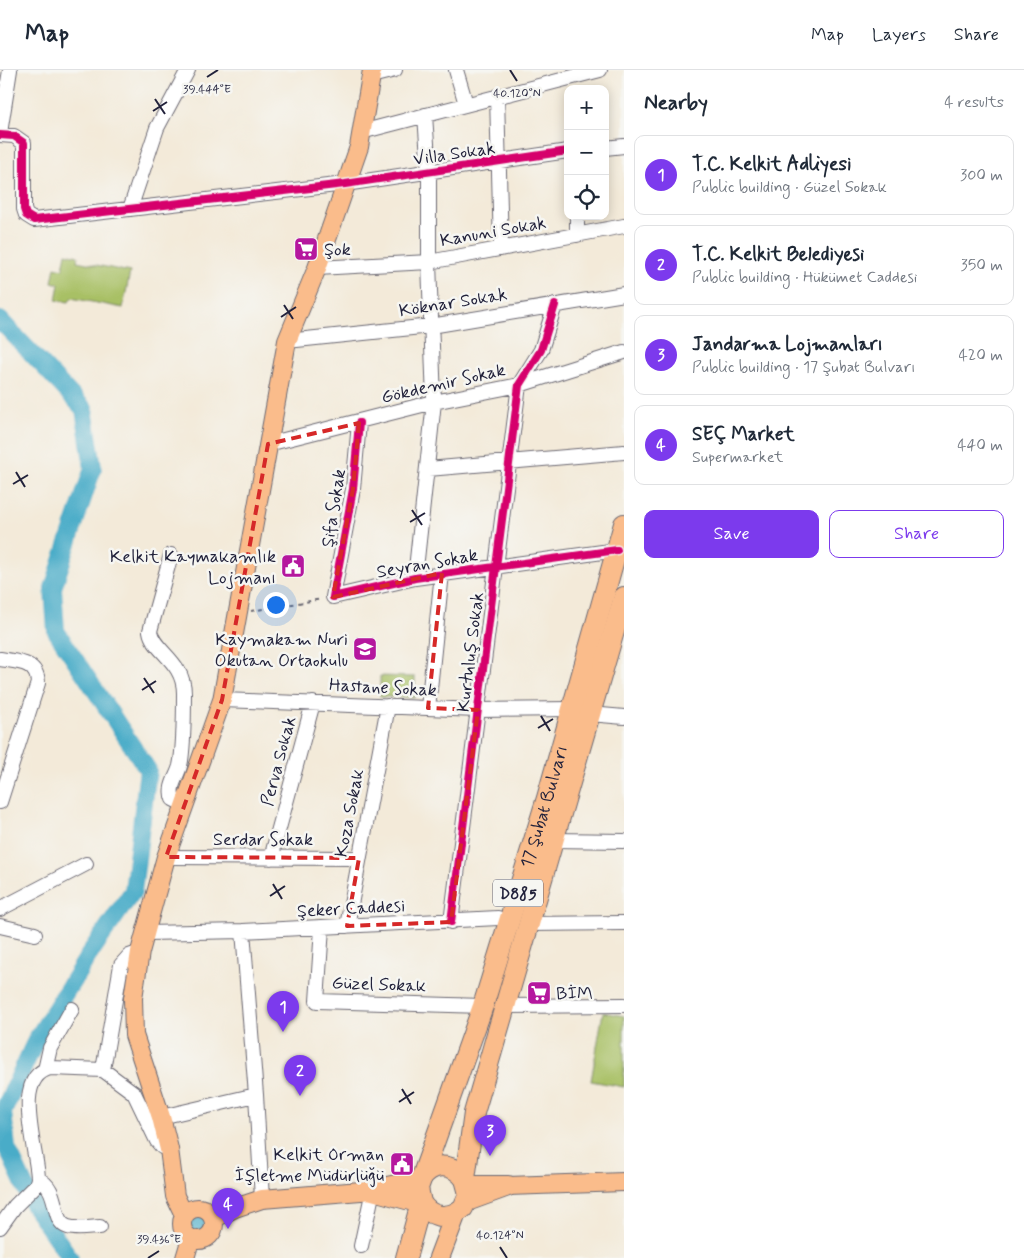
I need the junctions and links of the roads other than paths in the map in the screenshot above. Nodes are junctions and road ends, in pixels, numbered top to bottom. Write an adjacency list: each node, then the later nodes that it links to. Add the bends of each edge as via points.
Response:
1 (10, 70): 12 (street)
2 (188, 70): 19 (street, via 157,128)
3 (395, 70): 6 (street)
4 (456, 70): 9 (street)
5 (600, 70): 7 (street)
6 (372, 73): 11 (main road)
7 (576, 78): 8 (street)
8 (498, 96): 9 (street); 16 (street)
9 (466, 104): 10 (street)
10 (425, 115): 11 (street); 17 (street)
11 (361, 132): 18 (main road)
12 (0, 134): 19 (street, Villa Sokak, via 14,136 24,143 24,209 30,218 39,220)
13 (624, 146): 14 (street)
14 (609, 148)
15 (564, 153): 16 (street, Villa Sokak)
16 (500, 161): 17 (street, Villa Sokak); 23 (street)
17 (429, 172): 18 (street, Villa Sokak); 24 (street)
18 (345, 184): 19 (street, Villa Sokak); 25 (main road)
19 (130, 209)
20 (577, 220): 22 (street)
21 (624, 226): 22 (street, Kanuni Sokak)
22 (577, 234): 23 (street, Kanuni Sokak)
23 (501, 249): 24 (street, Kanuni Sokak)
24 (429, 262): 25 (street, Kanuni Sokak); 28 (street)
25 (317, 268): 29 (main road)
26 (624, 294): 27 (street, Köknar Sokak)
27 (556, 305): 28 (street, Köknar Sokak); 31 (street, Kurtuluş Sokak, via 542,350)
28 (431, 326): 29 (street, Köknar Sokak); 32 (street)
29 (287, 341): 34 (main road)
30 (624, 352): 31 (street, Gökdemir Sokak)
31 (519, 385): 32 (street, Gökdemir Sokak); 36 (street, Kurtuluş Sokak)
32 (434, 402): 33 (street, Gökdemir Sokak); 37 (street)
33 (359, 423): 34 (street, Gökdemir Sokak); 44 (street, Şifa Sokak, via 353,489)
34 (268, 444): 47 (main road)
35 (624, 452): 36 (street)
36 (510, 460): 37 (street); 41 (street, Kurtuluş Sokak)
37 (428, 469): 43 (street)
38 (624, 524): 39 (highway, 17 Şubat Bulvarı / D885)
39 (617, 550): 41 (street, Seyran Sokak); 52 (highway, 17 Şubat Bulvarı / D885)
40 (171, 555): 55 (street, via 150,631 154,641 176,666 184,691 181,757 171,789 173,798)
41 (496, 566): 42 (street, Seyran Sokak); 51 (street, Kurtuluş Sokak)
42 (442, 573): 43 (street, Seyran Sokak); 50 (street)
43 (415, 578): 44 (street, Seyran Sokak)
44 (333, 597)
45 (624, 597): 52 (highway, 17 Şubat Bulvarı / D885)
46 (0, 659): 54 (street, via 32,666 38,683)
47 (222, 700): 48 (street, Hastane Sokak, via 260,696); 55 (main road)
48 (320, 700): 49 (street, Hastane Sokak); 59 (street, Perva Sokak)
49 (388, 706): 50 (street, Hastane Sokak); 60 (street, Koza Sokak)
50 (428, 708): 51 (street, Hastane Sokak)
51 (478, 710): 52 (street, Hastane Sokak); 64 (street, Kurtuluş Sokak)
52 (581, 711): 53 (street, Hastane Sokak); 56 (highway, 17 Şubat Bulvarı / D885); 75 (highway, 17 Şubat Bulvarı / D885)
53 (624, 717)
54 (0, 802)
55 (183, 804): 58 (main road)
56 (553, 840): 57 (street); 66 (highway, 17 Şubat Bulvarı / D885)
57 (624, 841)
58 (166, 857): 59 (street, Serdar Sokak); 71 (main road)
59 (271, 858): 60 (street, Serdar Sokak)
60 (359, 858): 68 (street, Koza Sokak)
61 (86, 864): 62 (street)
62 (0, 909)
63 (498, 918): 64 (street, Şeker Caddesi)
64 (451, 922): 68 (street, Şeker Caddesi)
65 (624, 923): 66 (street)
66 (529, 924): 76 (highway, 17 Şubat Bulvarı / D885)
67 (0, 926): 72 (street)
68 (347, 926): 69 (street, Şeker Caddesi)
69 (322, 928): 70 (street, Şeker Caddesi); 75 (street, Güzel Sokak, via 317,1001)
70 (243, 931): 71 (street, Şeker Caddesi); 80 (street)
71 (146, 933): 73 (main road)
72 (35, 934)
73 (140, 952): 79 (street, via 129,956 121,965); 81 (main road, via 133,998 134,1035)
74 (624, 1005): 76 (street)
75 (483, 1006): 83 (highway, 17 Şubat Bulvarı / D885)
76 (504, 1006): 88 (highway, 17 Şubat Bulvarı / D885, via 474,1113)
77 (72, 1009): 78 (street, via 50,1048)
78 (45, 1070): 79 (street); 84 (street, via 32,1086 28,1107)
79 (102, 1070): 82 (street, via 134,1093 156,1141)
80 (256, 1095): 81 (street); 89 (street)
81 (161, 1117): 82 (main road)
82 (169, 1149): 91 (main road, via 175,1196)
83 (420, 1180): 86 (highway); 88 (highway, via 440,1166 455,1169); 90 (highway, 17 Şubat Bulvarı / D885)
84 (37, 1182): 93 (street); 94 (street, via 50,1188 59,1219 64,1225 71,1228)
85 (624, 1182): 87 (main road)
86 (373, 1190): 89 (main road); 90 (highway); 96 (street)
87 (508, 1191): 88 (highway)
88 (464, 1195): 90 (highway, via 443,1217 425,1209); 100 (highway, 17 Şubat Bulvarı / D885)
89 (262, 1199): 92 (main road)
90 (421, 1203): 99 (highway, 17 Şubat Bulvarı / D885)
91 (184, 1215): 92 (main road, via 197,1207 207,1210); 95 (main road, via 181,1225)
92 (213, 1219): 95 (main road, via 210,1234)
93 (0, 1227)
94 (100, 1227)
95 (196, 1239): 97 (main road); 98 (main road)
96 (361, 1246)
97 (185, 1258)
98 (193, 1258)
99 (406, 1258)
100 (440, 1258)

